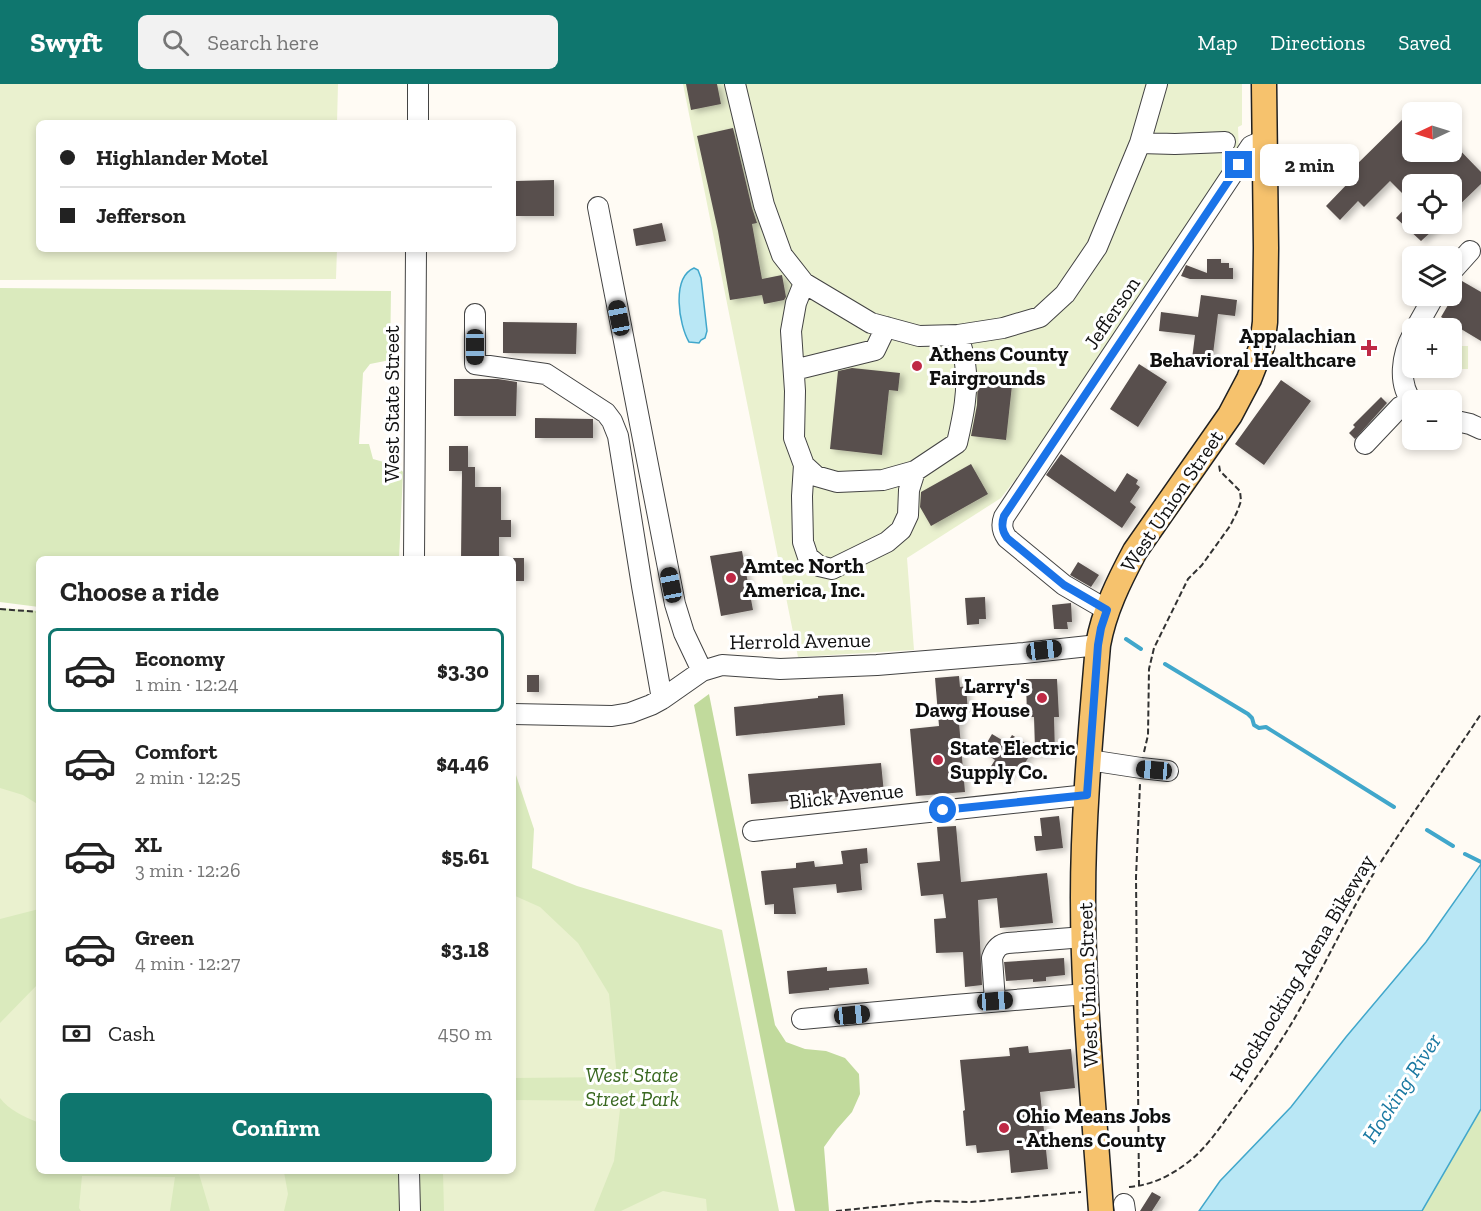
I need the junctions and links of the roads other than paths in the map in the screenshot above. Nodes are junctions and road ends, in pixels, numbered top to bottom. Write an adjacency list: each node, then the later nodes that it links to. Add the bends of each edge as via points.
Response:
1 (418, 84): 5 (street)
2 (735, 84): 13 (street, via 764,205 782,255)
3 (1157, 84): 8 (street)
4 (1264, 84): 6 (main road, West Union Street)
5 (418, 120)
6 (1264, 140): 25 (main road, West Union Street, via 1266,248 1262,346 1241,396 1135,551); 25 (street, Jefferson, via 1251,146 1004,516 1007,538 1064,585)
7 (1225, 142): 8 (street)
8 (1140, 143): 16 (street, via 1097,247 1065,294 1040,317)
9 (598, 207): 27 (street, via 675,604)
10 (1470, 251): 12 (street)
11 (416, 252): 24 (street, West State Street)
12 (1462, 260)
13 (804, 283): 15 (street, via 871,323); 17 (street, via 792,331)
14 (475, 314): 28 (street, via 475,364 546,374 606,413 612,421 618,436)
15 (886, 327): 16 (street, via 919,336); 17 (street, via 875,350)
16 (958, 335): 23 (street, via 966,377 964,416 957,444)
17 (794, 370): 22 (street, via 794,438)
18 (1402, 407): 21 (street)
19 (1462, 422): 20 (street)
20 (1481, 429)
21 (1365, 444)
22 (804, 465): 23 (street, via 816,476 837,482 883,480); 23 (street, via 803,542 808,557 819,566 832,569 887,542 902,530)
23 (915, 471)
24 (414, 556)
25 (1107, 610): 26 (main road, West Union Street)
26 (1098, 645): 27 (street, Herrold Avenue, via 877,665 780,669 722,665); 30 (main road, West Union Street)
27 (702, 671): 28 (street, Herrold Avenue)
28 (662, 699): 29 (street, Herrold Avenue, via 640,710 612,716)
29 (516, 714)
30 (1089, 760): 31 (street); 32 (main road, West Union Street)
31 (1168, 771)
32 (1087, 795): 33 (street, Blick Avenue); 34 (main road, West Union Street)
33 (753, 831)
34 (1084, 937): 35 (main road, West Union Street); 36 (street, via 998,946 992,958)
35 (1086, 994): 36 (street); 40 (main road, West Union Street)
36 (995, 1001): 37 (street)
37 (802, 1019)
38 (409, 1174): 39 (street)
39 (410, 1211)
40 (1101, 1211)

